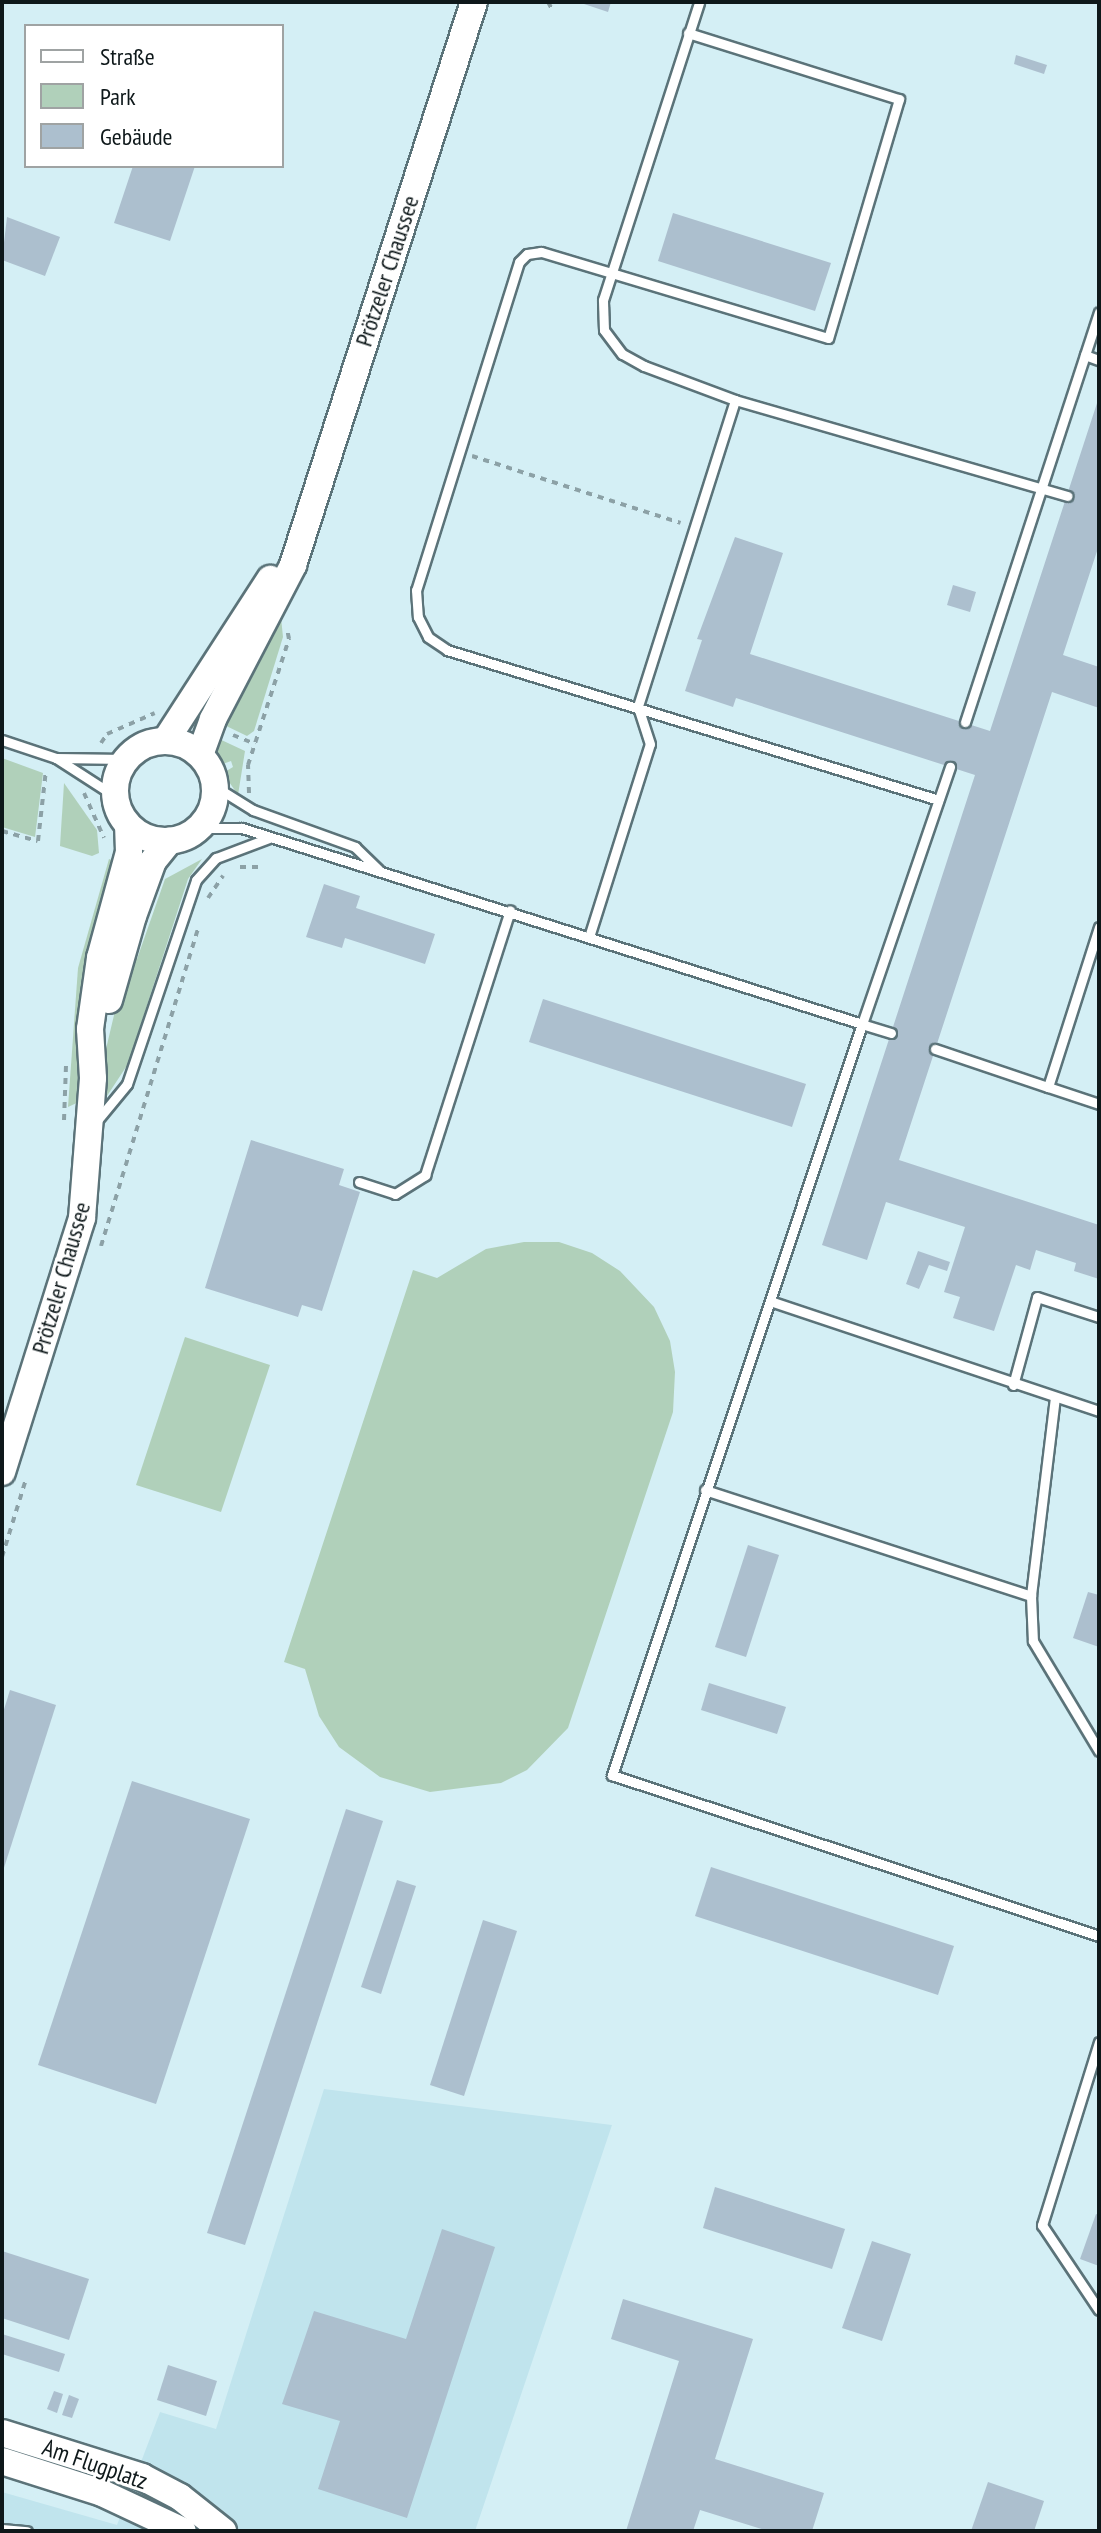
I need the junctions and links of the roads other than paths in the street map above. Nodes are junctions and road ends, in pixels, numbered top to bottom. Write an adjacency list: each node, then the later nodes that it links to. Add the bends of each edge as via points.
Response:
1 (474, 2): 11 (main road, Prötzeler Chaussee)
2 (699, 2): 3 (lane)
3 (688, 33): 4 (lane); 4 (lane, via 899,99 828,338)
4 (613, 275): 8 (lane, via 603,300 604,330 622,354); 12 (lane, via 541,252 519,262 416,590 418,617 428,637 447,650)
5 (1099, 312): 6 (lane)
6 (1085, 355): 7 (lane); 9 (lane)
7 (1099, 360)
8 (735, 400): 9 (lane); 12 (lane)
9 (1039, 491): 10 (lane); 13 (lane)
10 (1067, 496)
11 (298, 540): 15 (main road, Prötzeler Chaussee); 16 (main road, Prötzeler Chaussee, via 293,565 213,719)
12 (638, 706): 22 (lane); 30 (lane, via 650,744)
13 (965, 722)
14 (2, 740): 17 (lane)
15 (166, 740): 16 (main road); 18 (main road, via 144,745)
16 (200, 755): 20 (main road)
17 (56, 758): 18 (lane); 21 (lane)
18 (126, 759): 21 (main road)
19 (950, 767): 22 (lane)
20 (216, 787): 24 (main road, via 212,809); 27 (lane, via 253,810 355,847)
21 (115, 796): 23 (main road, Prötzeler Chaussee)
22 (939, 800): 31 (lane)
23 (128, 825): 26 (main road, via 149,839); 34 (main road, Prötzeler Chaussee, via 129,852 93,1000)
24 (199, 828): 25 (lane, via 228,825); 26 (main road)
25 (270, 838): 27 (lane); 37 (lane, via 216,858 196,880 127,1084)
26 (169, 841): 34 (main road, Prötzeler Chaussee, via 153,861 133,916)
27 (382, 872): 28 (lane)
28 (510, 910): 30 (lane); 38 (lane, via 425,1175 395,1194)
29 (1099, 927): 35 (lane)
30 (589, 937): 31 (lane)
31 (862, 1024): 32 (lane); 39 (lane)
32 (891, 1033)
33 (935, 1049): 35 (lane)
34 (93, 1078): 37 (main road, Prötzeler Chaussee)
35 (1048, 1087): 36 (lane)
36 (1099, 1104)
37 (76, 1127): 44 (main road, Prötzeler Chaussee, via 82,1218)
38 (359, 1182)
39 (770, 1301): 41 (lane); 45 (lane)
40 (1099, 1317): 41 (lane, via 1037,1297)
41 (1013, 1385): 42 (lane)
42 (1055, 1397): 43 (lane); 46 (lane)
43 (1099, 1411)
44 (2, 1472)
45 (705, 1490): 46 (lane); 48 (lane, via 612,1775)
46 (1031, 1596): 47 (lane, via 1033,1641)
47 (1099, 1751)
48 (1099, 1936)
49 (1099, 2042): 50 (lane, via 1042,2225)
50 (1099, 2310)
51 (2, 2433): 56 (main road, Am Flugplatz, via 142,2477 180,2497)
52 (2, 2461): 55 (main road, Am Flugplatz, via 112,2497)
53 (2, 2529): 54 (lane)
54 (27, 2531)
55 (183, 2531)
56 (223, 2531)

